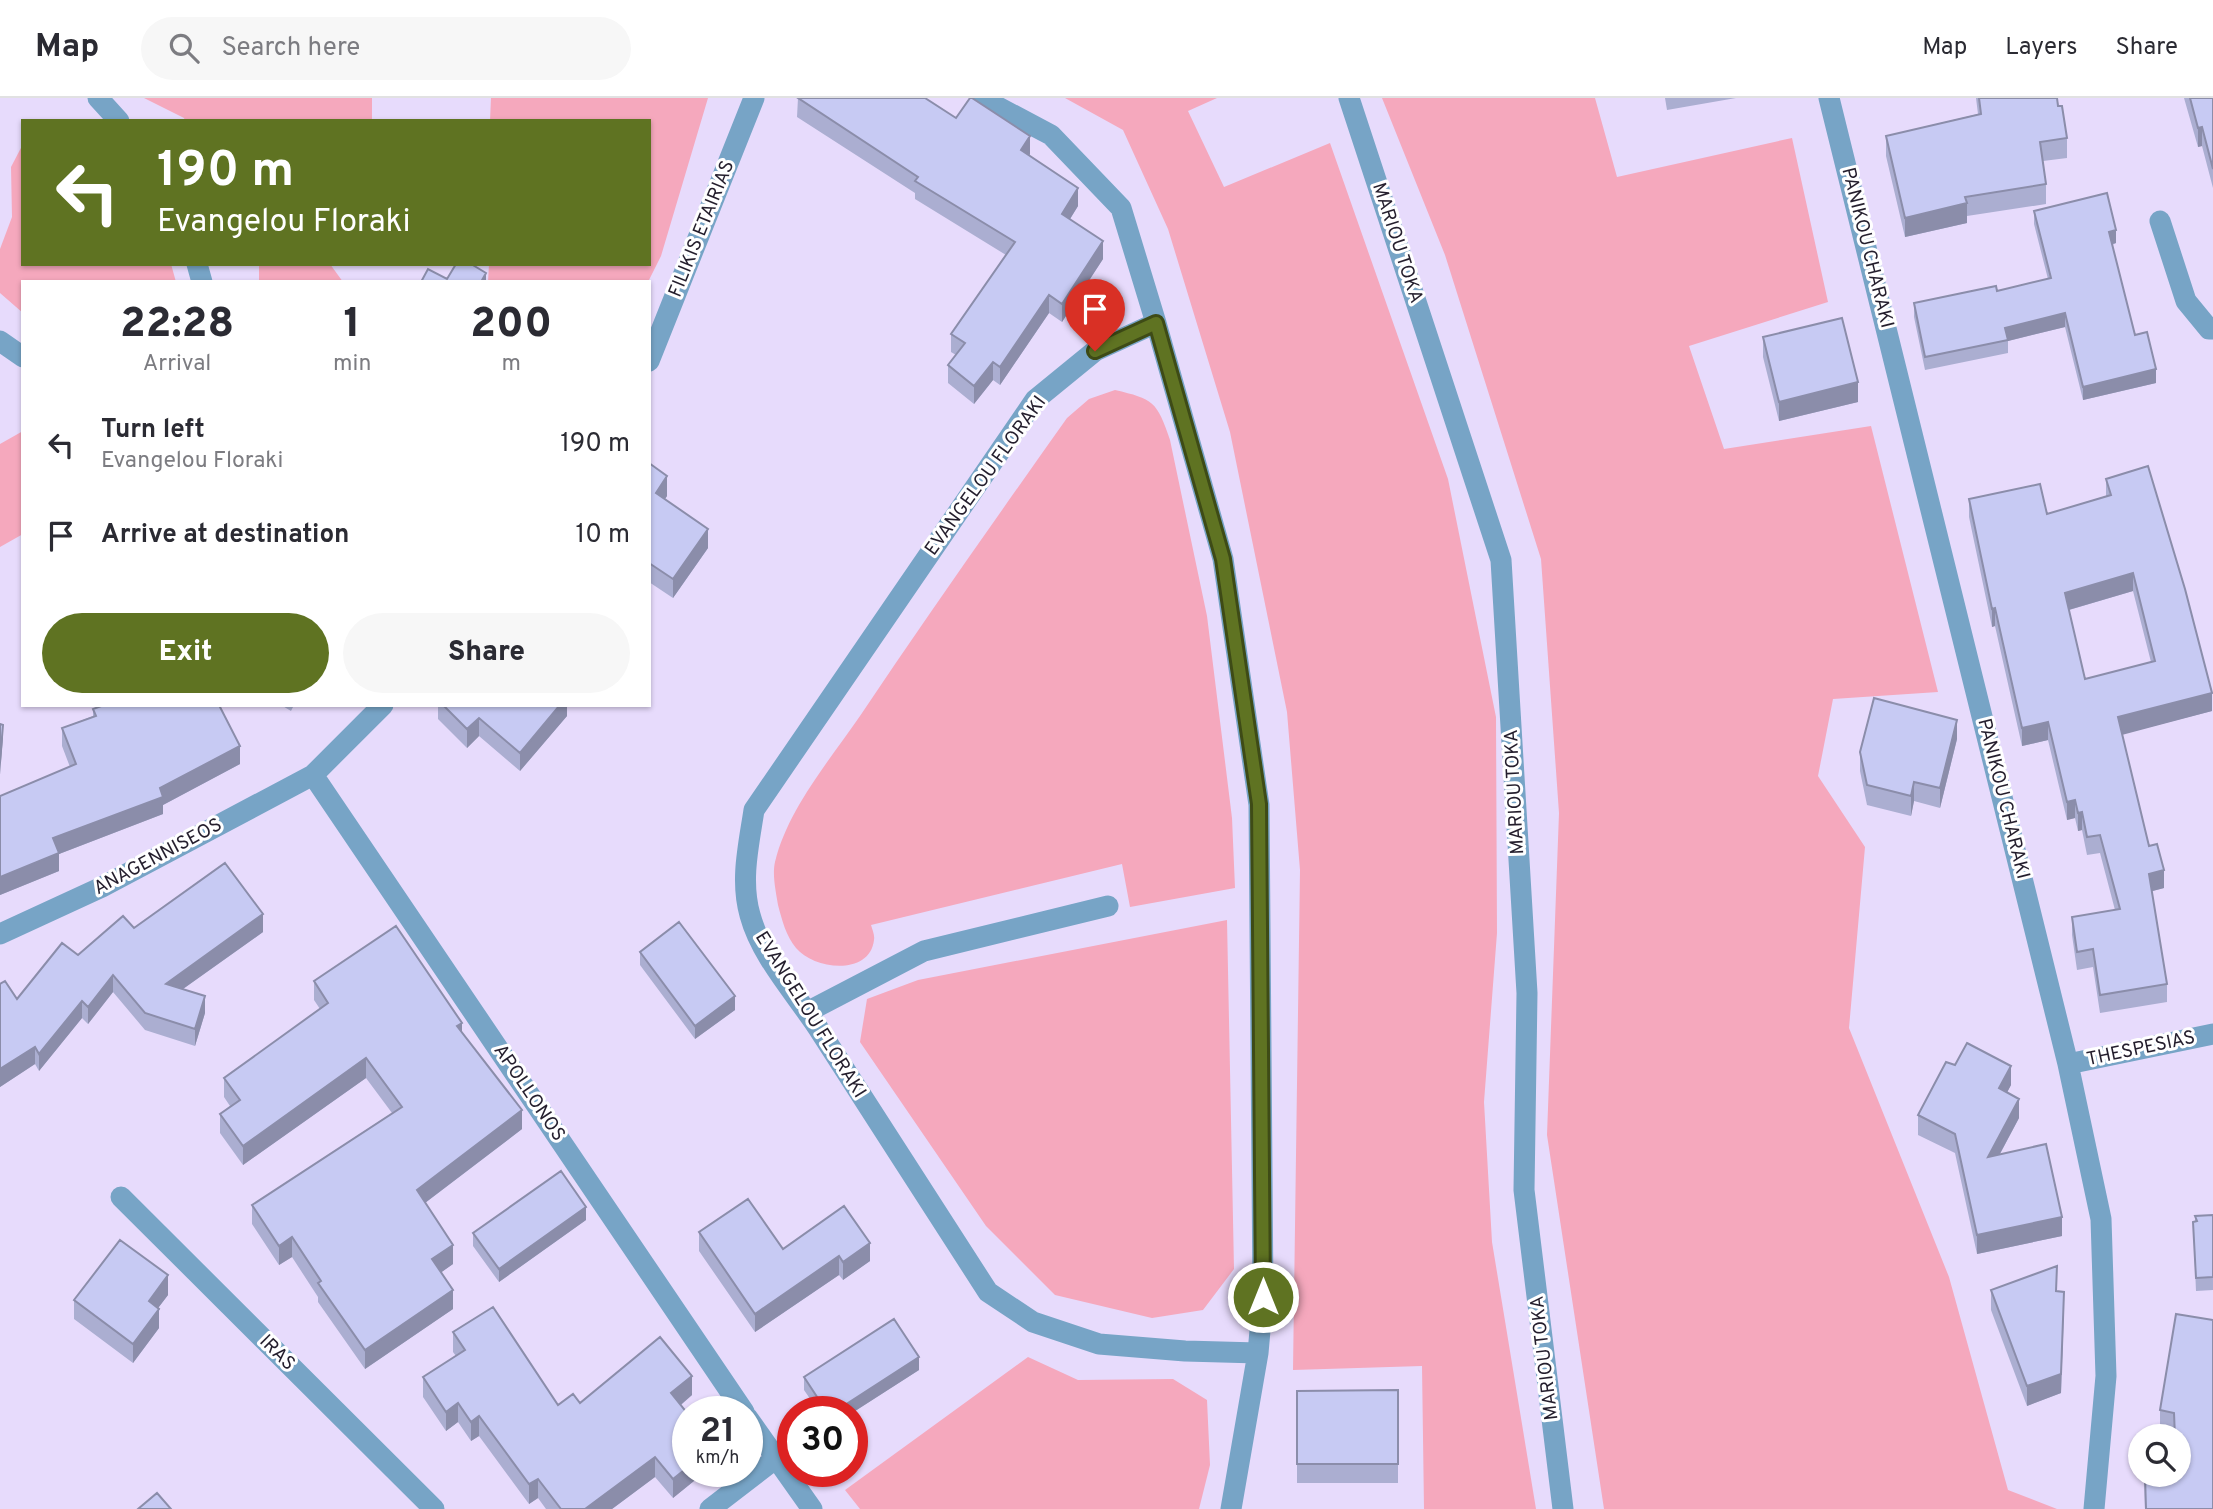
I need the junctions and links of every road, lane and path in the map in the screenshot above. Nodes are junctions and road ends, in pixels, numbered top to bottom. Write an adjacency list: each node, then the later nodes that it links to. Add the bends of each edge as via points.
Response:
1 (98, 98): 6 (street)
2 (754, 98): 12 (street, FILIKIS ETAIRIAS)
3 (981, 98): 8 (street, via 1051,135 1121,208)
4 (1349, 98): 29 (street, MARIOU TOKA, via 1501,560 1527,993 1524,1190)
5 (1829, 98): 19 (street, PANIKOU CHARAKI)
6 (117, 119)
7 (2160, 221): 9 (street, via 2186,301)
8 (1156, 323): 17 (street, EVANGELOU FLORAKI, via 1095,351 1035,400 754,810 745,870 749,913 759,942); 21 (street, via 1223,559 1259,804 1263,1297)
9 (2213, 329)
10 (0, 341): 11 (street)
11 (21, 356)
12 (651, 356)
13 (381, 707): 14 (street)
14 (313, 775): 16 (street, ANAGENNISEOS, via 102,887); 22 (street, APOLLONOS)
15 (1108, 906): 17 (street, via 924,951)
16 (0, 934)
17 (807, 1012): 21 (street, EVANGELOU FLORAKI, via 988,1292 1033,1322 1099,1344)
18 (2213, 1034): 19 (street, THESPESIAS)
19 (2068, 1064): 30 (street, PANIKOU CHARAKI, via 2101,1219 2106,1376)
20 (121, 1197): 25 (street, IRAS)
21 (1258, 1353): 28 (street)
22 (733, 1396)
23 (763, 1441): 24 (street)
24 (775, 1459): 26 (street); 27 (street)
25 (433, 1509)
26 (710, 1509)
27 (812, 1509)
28 (1231, 1509)
29 (1563, 1509)
30 (2094, 1509)

